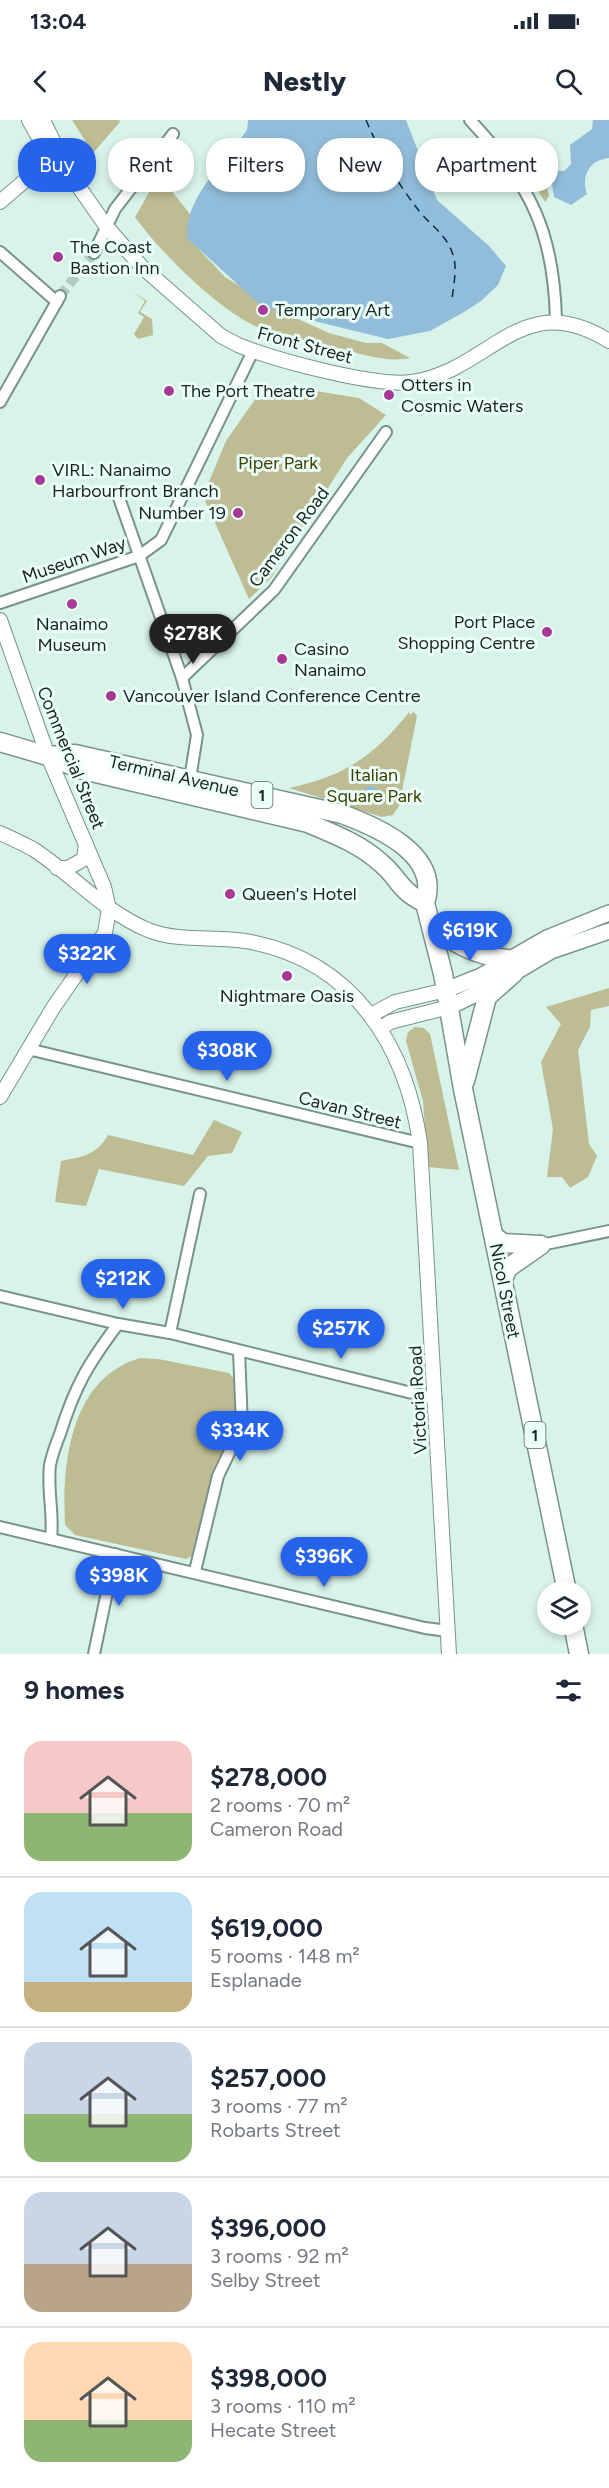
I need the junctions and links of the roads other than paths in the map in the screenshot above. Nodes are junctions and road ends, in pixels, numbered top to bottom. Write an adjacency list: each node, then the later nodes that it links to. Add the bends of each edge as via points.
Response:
1 (29, 120): 5 (street, Front Street)
2 (43, 120): 6 (street, Front Street)
3 (470, 120): 13 (street, via 503,155 539,216 555,291)
4 (173, 134): 10 (street)
5 (39, 138)
6 (53, 138)
7 (18, 187): 9 (street)
8 (83, 192): 10 (street, Front Street)
9 (0, 202)
10 (106, 226): 12 (street); 15 (street, Front Street, via 179,301 221,336)
11 (0, 252): 16 (street, via 59,299)
12 (94, 253)
13 (556, 320): 14 (street, Front Street, via 590,329); 15 (street, Front Street, via 510,333 443,374 408,382 365,379)
14 (609, 340)
15 (254, 351): 19 (street, Museum Way, via 161,540)
16 (0, 402)
17 (386, 432): 22 (street, Cameron Road, via 274,590)
18 (117, 492): 19 (street)
19 (139, 556): 20 (street, Museum Way); 22 (street)
20 (0, 603)
21 (0, 620): 24 (street, Commercial Street)
22 (182, 678): 25 (street, via 197,735)
23 (0, 742): 24 (highway, Terminal Avenue / 1)
24 (48, 756): 25 (highway, Terminal Avenue / 1, via 75,754); 27 (street, Commercial Street); 29 (highway, Terminal Avenue / 1, via 83,770 318,827 365,851 384,865 408,895)
25 (190, 779): 29 (highway, Terminal Avenue / 1, via 342,814 377,827 412,854 426,881)
26 (0, 833): 28 (street, Victoria Road, via 32,849)
27 (86, 844): 28 (street, via 84,859); 30 (street, Commercial Street)
28 (57, 868): 30 (street, Victoria Road)
29 (425, 903): 32 (highway, Terminal Avenue / 1)
30 (109, 909): 37 (street, Victoria Road, via 167,936 244,941 291,954 337,981); 39 (street, via 105,933)
31 (609, 913): 35 (main road, via 557,934)
32 (433, 928): 35 (highway, via 458,946); 36 (highway, Terminal Avenue / 1)
33 (609, 931): 34 (main road)
34 (602, 938): 35 (main road)
35 (510, 966): 36 (main road); 40 (highway, via 487,997)
36 (447, 999): 37 (street, via 395,1002); 38 (street); 40 (highway, Nicol Street / 1)
37 (371, 1015): 38 (street, Victoria Road)
38 (380, 1029): 42 (street, Victoria Road, via 403,1072)
39 (28, 1048): 41 (street); 42 (street, Cavan Street)
40 (463, 1089): 45 (highway, Nicol Street / 1)
41 (0, 1097)
42 (420, 1143): 52 (street, Victoria Road)
43 (200, 1194): 50 (street)
44 (609, 1231): 46 (street)
45 (494, 1236): 46 (highway, via 503,1243); 47 (highway, Nicol Street / 1)
46 (541, 1245): 47 (highway, via 508,1268)
47 (503, 1279): 57 (highway, Nicol Street / 1)
48 (0, 1296): 49 (street)
49 (118, 1324): 50 (street); 54 (street, via 74,1391 51,1462)
50 (170, 1333): 51 (street)
51 (239, 1350): 52 (street); 56 (street, via 242,1426 218,1476)
52 (436, 1399): 58 (street, Victoria Road)
53 (0, 1527): 54 (street)
54 (51, 1539): 55 (street)
55 (116, 1554): 56 (street); 60 (street)
56 (195, 1571): 58 (street)
57 (565, 1581)
58 (448, 1631): 61 (street, Victoria Road)
59 (575, 1635): 62 (highway)
60 (94, 1654)
61 (449, 1654)
62 (579, 1654)

